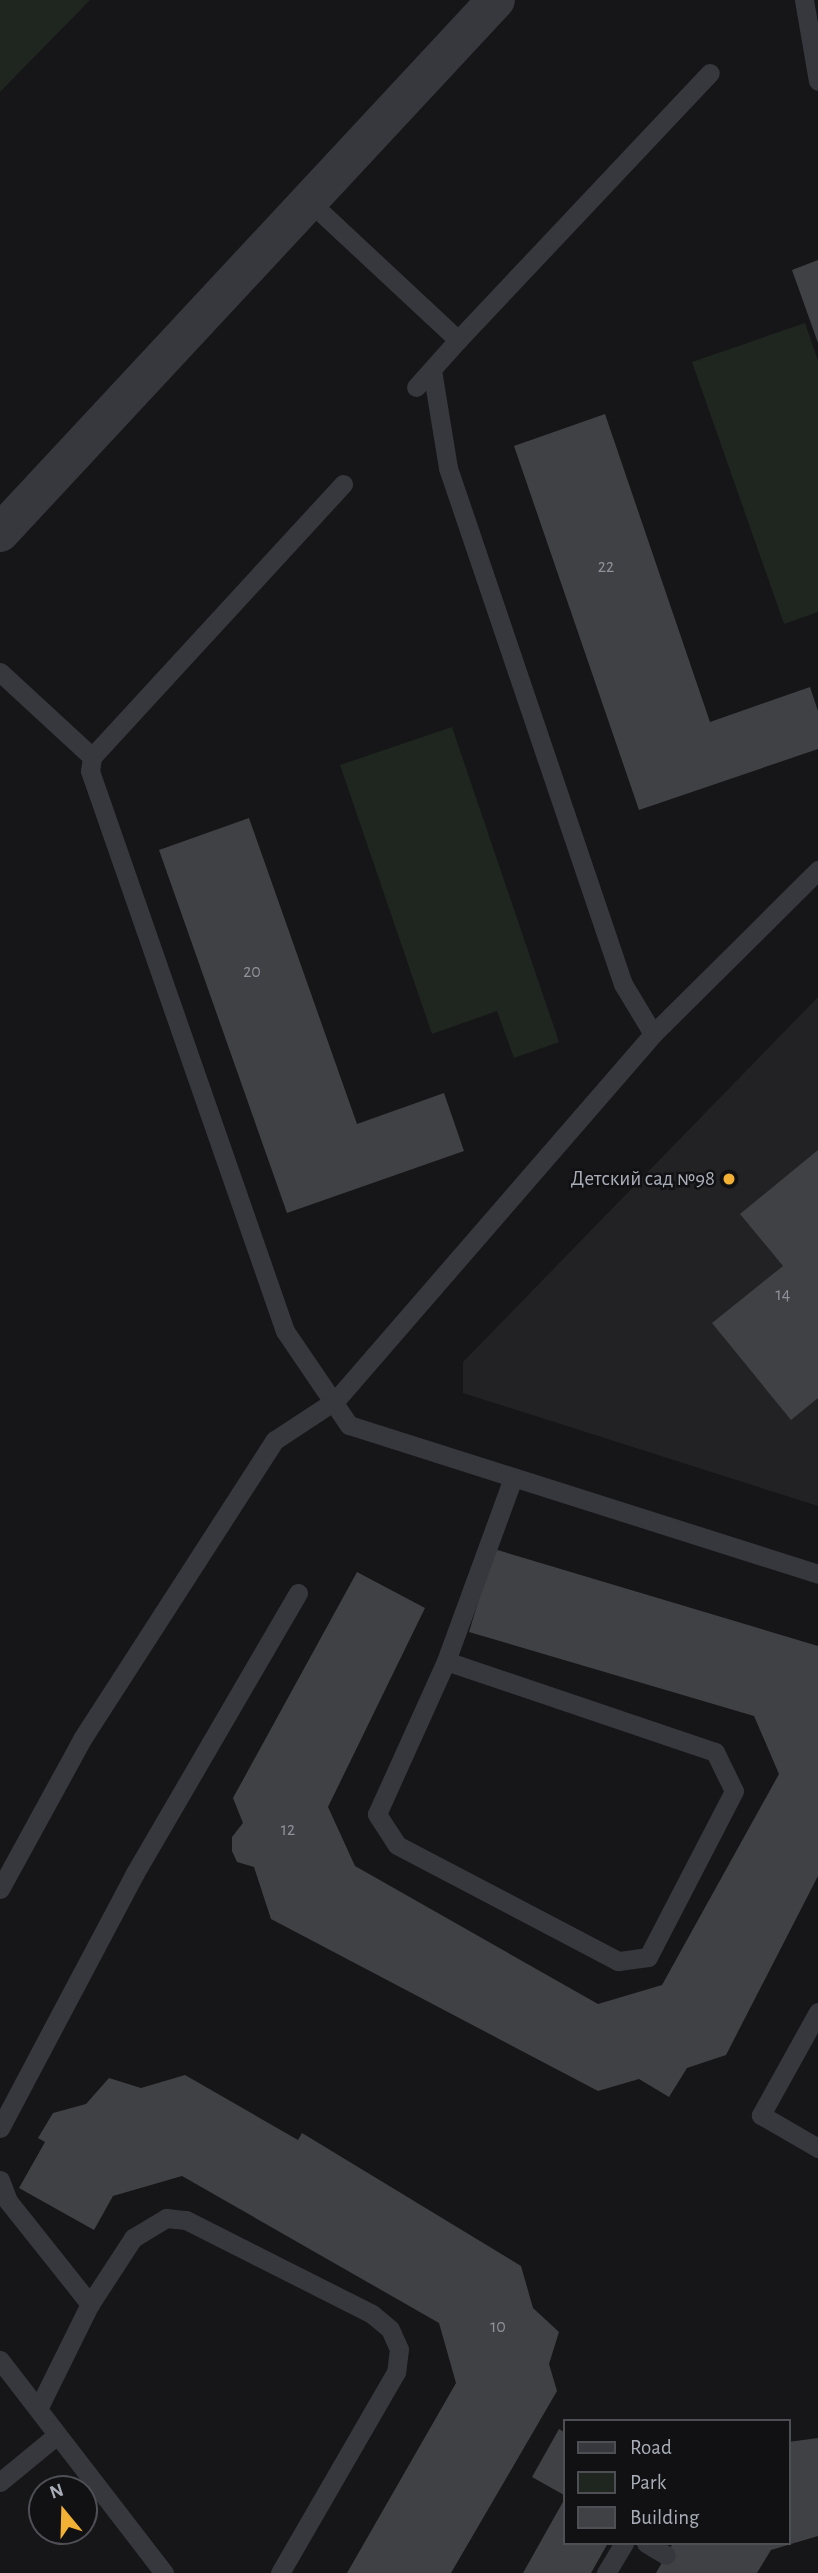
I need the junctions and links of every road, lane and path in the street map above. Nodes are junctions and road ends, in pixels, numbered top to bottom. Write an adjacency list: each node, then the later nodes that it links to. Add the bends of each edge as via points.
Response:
1 (496, 0): 5 (street)
2 (804, 0): 4 (lane)
3 (710, 73): 6 (lane)
4 (818, 82)
5 (309, 201): 6 (lane); 10 (street)
6 (458, 340): 7 (lane)
7 (432, 370): 8 (lane); 14 (lane, via 447,468 624,984)
8 (416, 387)
9 (343, 484): 12 (lane)
10 (0, 533)
11 (0, 672): 12 (lane)
12 (92, 757): 15 (lane, via 90,771 285,1331)
13 (818, 870): 14 (lane)
14 (653, 1034): 15 (lane)
15 (336, 1400): 16 (lane, via 349,1425); 20 (lane, via 267,1451 89,1728)
16 (513, 1478): 17 (lane); 19 (lane)
17 (818, 1574)
18 (298, 1593): 22 (lane, via 135,1873)
19 (446, 1661): 19 (lane, via 377,1814 397,1845 618,1961 648,1957 734,1791 715,1752)
20 (0, 1889)
21 (818, 2012): 23 (lane, via 761,2115)
22 (0, 2128)
23 (818, 2148)
24 (0, 2179): 25 (lane, via 8,2201)
25 (90, 2304): 27 (lane); 34 (lane, via 133,2238 166,2218 198,2226 390,2329 398,2349 396,2372)
26 (0, 2360): 27 (lane)
27 (38, 2409): 28 (lane)
28 (57, 2435): 29 (lane); 33 (lane)
29 (0, 2483)
30 (623, 2545): 35 (lane)
31 (650, 2545): 32 (lane)
32 (666, 2554)
33 (164, 2573)
34 (280, 2573)
35 (606, 2573)

